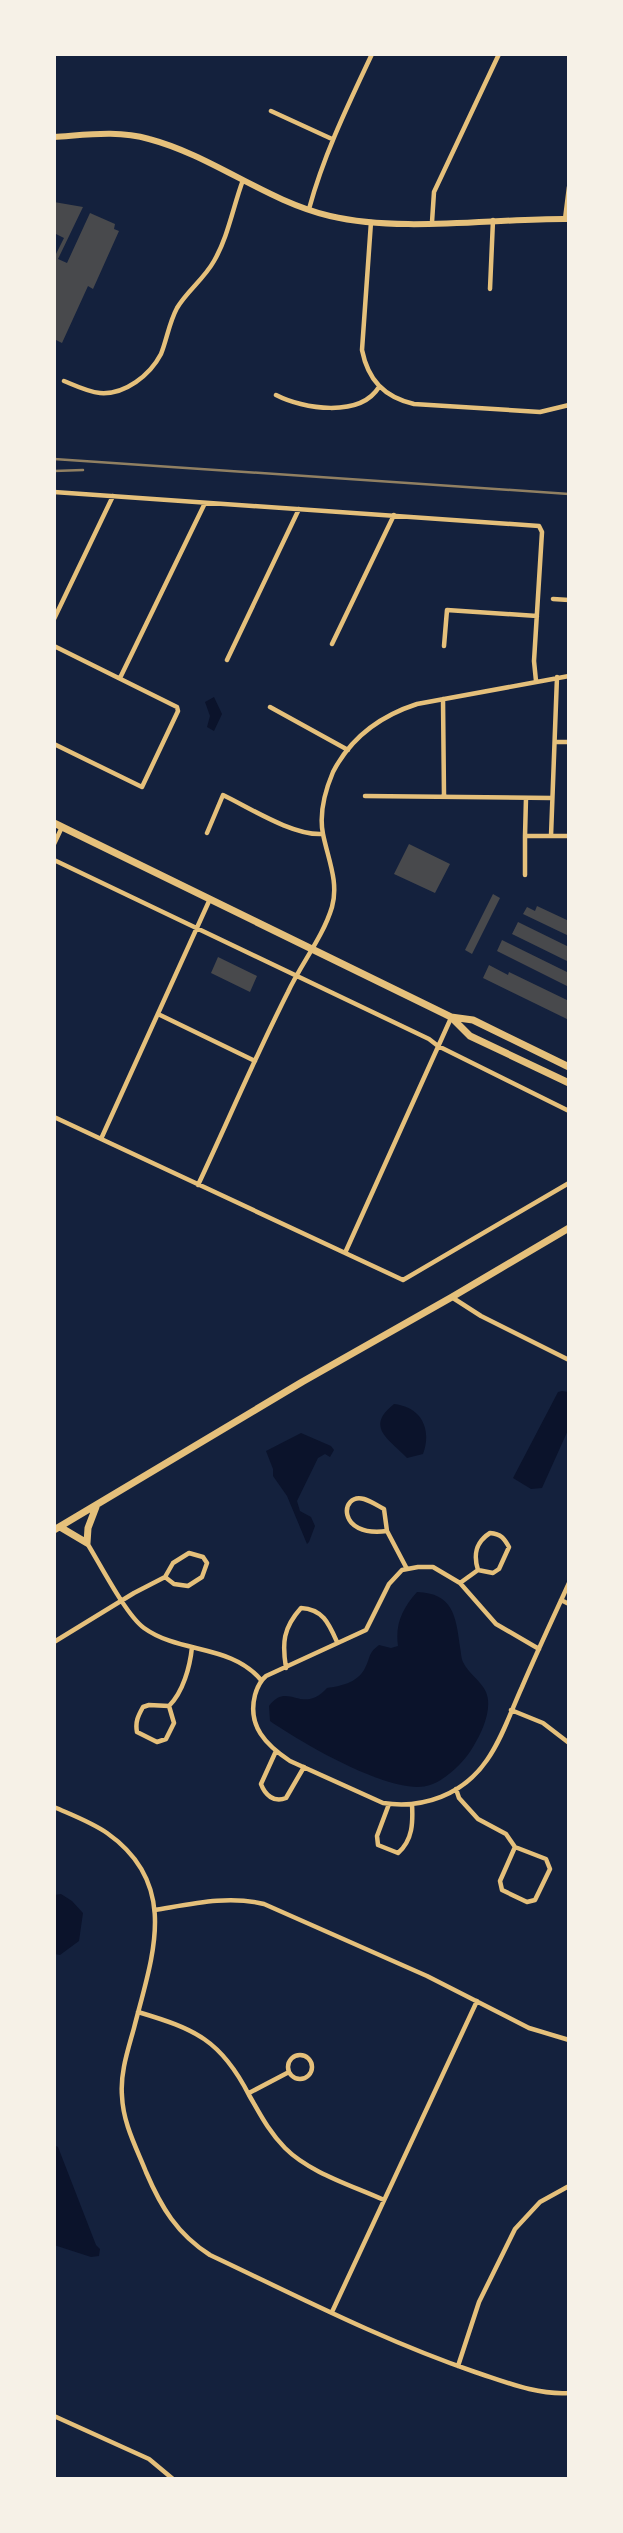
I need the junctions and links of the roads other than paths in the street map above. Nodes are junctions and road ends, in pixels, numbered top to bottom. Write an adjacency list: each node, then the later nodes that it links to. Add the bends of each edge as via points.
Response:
1 (372, 54): 5 (street)
2 (499, 54): 12 (street, via 434,192)
3 (271, 111): 5 (street)
4 (54, 137): 6 (street, via 111,134 149,139)
5 (332, 139): 8 (street)
6 (243, 180): 8 (street); 14 (street, via 223,245 178,307 150,370 133,384 107,393)
7 (569, 187): 9 (street)
8 (309, 209): 11 (street)
9 (567, 219): 10 (street)
10 (494, 220): 12 (street); 13 (street)
11 (371, 222): 12 (street); 15 (street, via 362,350 367,370)
12 (432, 222)
13 (490, 289)
14 (64, 382)
15 (379, 387): 16 (street, via 362,403 344,407 299,405); 17 (street, via 414,404 540,412)
16 (276, 394)
17 (569, 405)
18 (54, 492): 19 (street)
19 (113, 496): 20 (street); 26 (street)
20 (205, 503): 21 (street); 33 (street)
21 (299, 509): 22 (street); 30 (street)
22 (394, 515): 25 (street, via 539,526); 27 (street)
23 (552, 599): 24 (street)
24 (569, 600)
25 (537, 616): 29 (street, via 447,610); 34 (street)
26 (54, 619)
27 (332, 644)
28 (54, 646): 33 (street)
29 (444, 646)
30 (227, 660)
31 (569, 676): 32 (street)
32 (557, 677): 34 (street); 37 (street)
33 (120, 678): 39 (street, via 177,707 142,787)
34 (536, 681): 35 (street)
35 (443, 699): 40 (street, via 388,715); 42 (street)
36 (270, 707): 40 (street)
37 (556, 742): 38 (street); 44 (street)
38 (569, 742)
39 (54, 744)
40 (348, 750): 47 (street, via 331,776 323,804)
41 (365, 796): 42 (street)
42 (444, 796): 43 (street)
43 (526, 798): 44 (street); 48 (street)
44 (552, 798): 49 (street)
45 (58, 825): 51 (street); 54 (main road)
46 (207, 834): 47 (street, via 223,795 291,828)
47 (323, 834): 56 (street, via 333,868 334,896)
48 (525, 836): 49 (street); 53 (street)
49 (551, 836): 50 (street)
50 (569, 836)
51 (54, 844)
52 (54, 860): 55 (street)
53 (524, 876)
54 (210, 899): 55 (street); 56 (main road)
55 (197, 928): 57 (street); 58 (street)
56 (311, 948): 57 (street); 59 (main road)
57 (296, 976): 60 (street); 61 (street)
58 (158, 1014): 61 (street); 66 (street)
59 (451, 1017): 60 (street); 62 (main road, via 474,1020); 63 (main road, via 470,1036)
60 (438, 1046): 64 (street); 70 (street)
61 (255, 1061): 68 (street)
62 (569, 1067)
63 (569, 1083)
64 (569, 1111)
65 (54, 1117): 66 (street)
66 (101, 1139): 68 (street)
67 (569, 1183): 70 (street, via 403,1280)
68 (198, 1185): 70 (street)
69 (569, 1228): 71 (main road)
70 (345, 1253)
71 (452, 1297): 72 (street); 73 (main road)
72 (569, 1360)
73 (98, 1503): 74 (main road); 76 (main road)
74 (57, 1529): 76 (main road)
75 (387, 1531): 75 (street, via 384,1509 362,1498 347,1507 351,1524 367,1532); 77 (street)
76 (87, 1543): 83 (street)
77 (407, 1569): 80 (street, via 433,1567); 86 (street, via 389,1584 366,1630)
78 (478, 1570): 78 (street, via 493,1573 499,1569 509,1547 499,1534 482,1539 474,1554); 80 (street)
79 (165, 1577): 79 (street, via 188,1586 202,1577 206,1563 203,1557 189,1553 173,1563); 83 (street)
80 (460, 1583): 88 (street, via 496,1625)
81 (569, 1583): 82 (street)
82 (561, 1600): 84 (street); 88 (street)
83 (123, 1601): 85 (street); 87 (street, via 147,1630)
84 (569, 1604)
85 (54, 1642)
86 (337, 1642): 89 (street); 89 (street, via 322,1614 301,1608 282,1645)
87 (192, 1647): 90 (street, via 227,1656); 91 (street, via 180,1689)
88 (539, 1649): 92 (street)
89 (286, 1668): 90 (street)
90 (261, 1680): 94 (street, via 251,1713)
91 (169, 1706): 91 (street, via 143,1707 135,1724 137,1732 157,1742 166,1739 174,1723)
92 (511, 1710): 93 (street, via 543,1723); 96 (street, via 486,1762)
93 (569, 1743)
94 (276, 1751): 95 (street); 95 (street, via 261,1784 270,1797 286,1798)
95 (304, 1768): 97 (street)
96 (456, 1790): 98 (street); 100 (street, via 467,1810 506,1834)
97 (389, 1804): 98 (street); 98 (street, via 378,1845 398,1853 413,1827)
98 (412, 1804)
99 (54, 1807): 101 (street, via 101,1829 125,1849 149,1886)
100 (515, 1847): 100 (street, via 500,1881 502,1890 527,1902 535,1900 550,1868 546,1859)
101 (155, 1910): 102 (street, via 219,1900 264,1904); 103 (street, via 156,1936)
102 (477, 2001): 104 (street, via 529,2028); 108 (street)
103 (138, 2012): 106 (street, via 206,2040 232,2065); 109 (street, via 122,2073 124,2115 169,2218 210,2255)
104 (569, 2040)
105 (289, 2072): 105 (street, via 306,2077 310,2060 304,2055 293,2057); 106 (street)
106 (249, 2094): 108 (street, via 263,2122 287,2150)
107 (569, 2186): 110 (street, via 540,2202 515,2229 479,2302)
108 (384, 2200): 109 (street)
109 (332, 2312): 110 (street)
110 (458, 2366): 111 (street, via 538,2392)
111 (569, 2393)
112 (54, 2416): 113 (street, via 149,2459)
113 (173, 2479)

